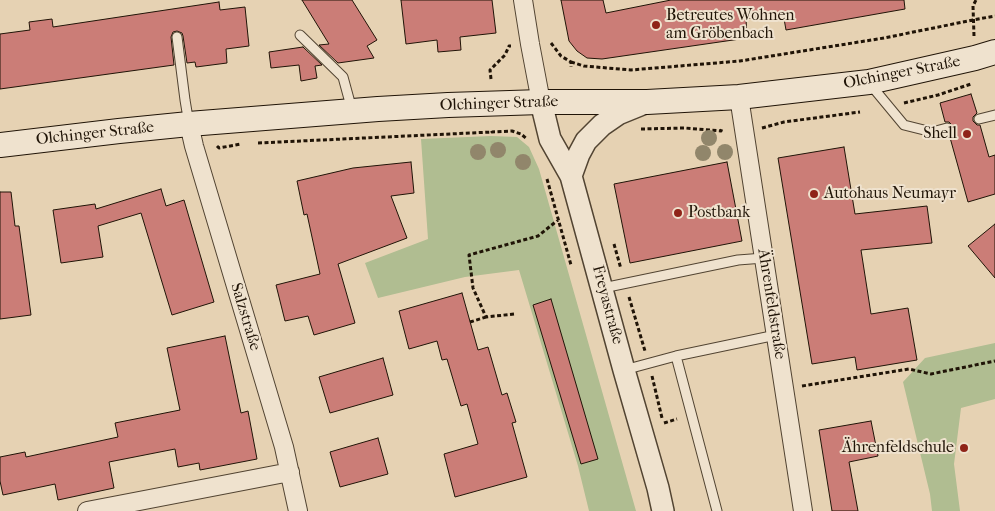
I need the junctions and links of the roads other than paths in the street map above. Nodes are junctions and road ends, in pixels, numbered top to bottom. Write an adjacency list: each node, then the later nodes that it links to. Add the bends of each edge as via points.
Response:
1 (523, 0): 7 (street)
2 (300, 35): 9 (lane, via 344,77)
3 (177, 37): 12 (lane)
4 (985, 55): 5 (main road, Olchinger Straße)
5 (868, 82): 6 (main road, Olchinger Straße); 13 (lane, via 904,125 932,132)
6 (739, 97): 8 (main road, Olchinger Straße); 16 (street, Ährenfeldstraße)
7 (541, 102): 8 (main road, Olchinger Straße); 9 (main road, Olchinger Straße); 15 (street, Freyastraße, via 550,139)
8 (647, 102): 15 (street, via 618,114 602,125 586,141)
9 (352, 111): 12 (main road, Olchinger Straße)
10 (995, 115): 11 (lane)
11 (979, 119)
12 (189, 124): 14 (main road, Olchinger Straße); 21 (street, Salzstraße)
13 (947, 128)
14 (0, 146)
15 (572, 176): 17 (street, Freyastraße)
16 (764, 258): 17 (lane, via 738,260); 18 (street, Ährenfeldstraße)
17 (602, 288): 20 (street, Freyastraße)
18 (776, 334): 19 (lane); 26 (street, Ährenfeldstraße)
19 (676, 356): 20 (lane); 25 (lane)
20 (624, 370): 24 (street, Freyastraße)
21 (290, 472): 22 (street); 23 (street, Salzstraße)
22 (87, 511)
23 (298, 511)
24 (663, 511)
25 (717, 511)
26 (803, 511)

